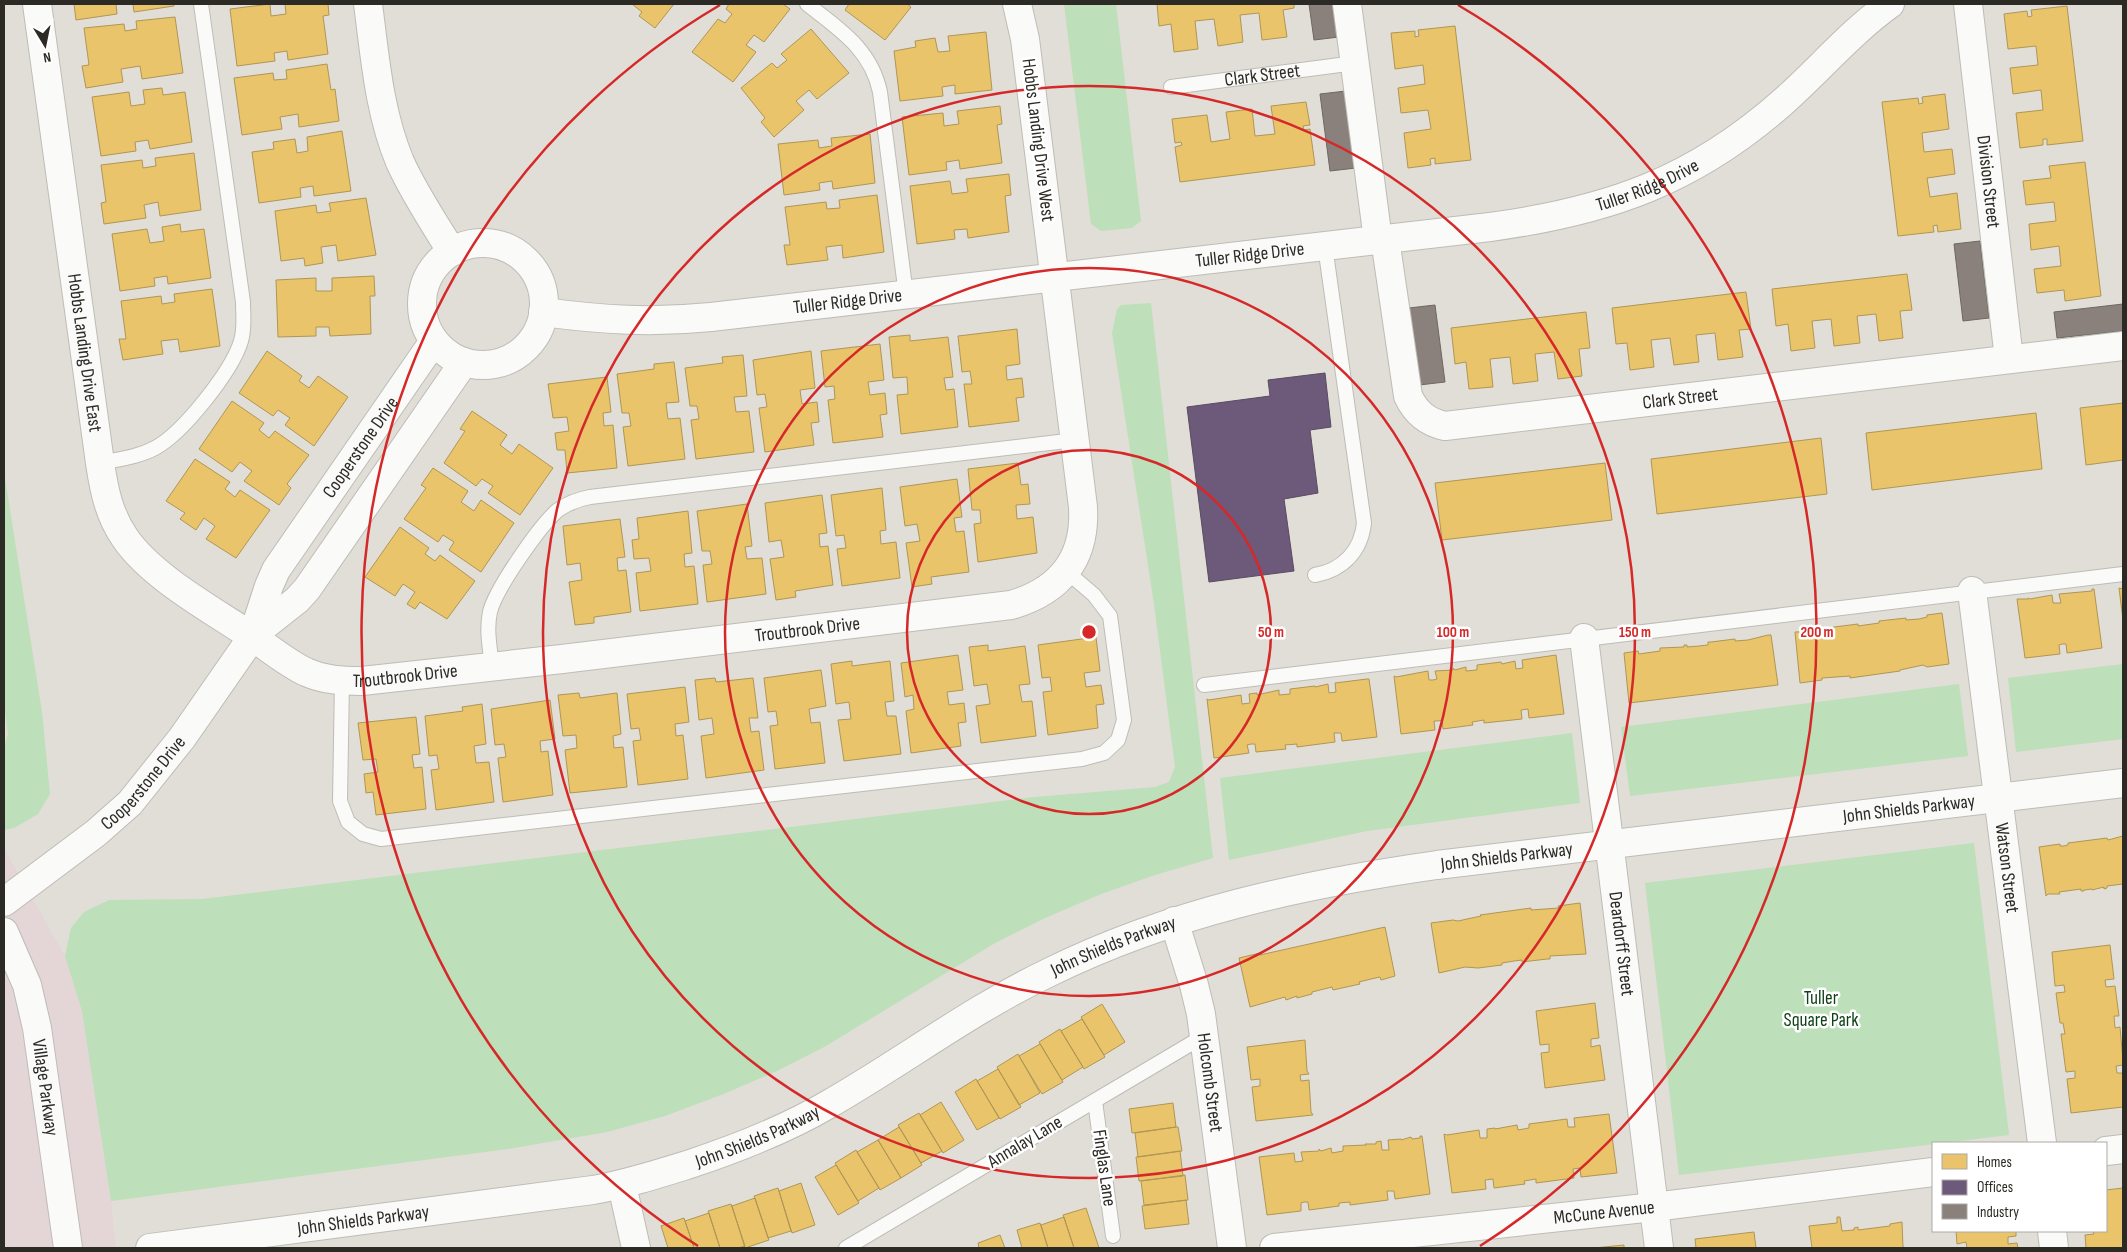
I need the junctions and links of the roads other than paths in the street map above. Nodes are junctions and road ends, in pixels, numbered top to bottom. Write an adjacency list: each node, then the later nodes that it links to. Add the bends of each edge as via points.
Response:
1 (37, 4): 22 (street, Hobbs Landing Drive East)
2 (202, 4): 22 (lane, via 241,285 243,330 236,354 227,369 173,436 143,453)
3 (368, 4): 13 (street, via 380,90 392,140 410,181)
4 (807, 4): 15 (lane, via 853,42 875,74)
5 (1017, 4): 14 (street, Hobbs Landing Drive West, via 1025,39)
6 (1347, 4): 9 (street, Clark Street)
7 (1890, 4): 11 (street, Tuller Ridge Drive, via 1857,30 1797,90 1752,128 1715,155 1663,183 1615,202 1552,218)
8 (1968, 4): 19 (street, Division Street)
9 (1355, 63): 10 (lane, Clark Street); 11 (street, Clark Street)
10 (1171, 87)
11 (1382, 239): 12 (street, Tuller Ridge Drive); 19 (street, Clark Street, via 1408,396 1426,419 1445,426)
12 (1326, 246): 14 (street, Tuller Ridge Drive); 25 (lane, via 1364,523 1361,540 1352,555 1339,567)
13 (452, 252): 16 (street, via 470,245 489,244 515,253 536,274 543,293); 17 (street, via 434,269 423,292 424,319)
14 (1055, 277): 15 (street, Tuller Ridge Drive); 21 (street, Troutbrook Drive)
15 (906, 294): 16 (street, Tuller Ridge Drive, via 676,320 611,320)
16 (543, 312): 20 (street, via 534,338 514,357 487,365)
17 (434, 341): 20 (street, via 451,356); 27 (street, Cooperstone Drive, via 276,570)
18 (2123, 346): 19 (street, Clark Street)
19 (2009, 359)
20 (464, 362): 27 (street, Cooperstone Drive, via 307,589)
21 (1075, 440): 23 (street, Troutbrook Drive, via 1084,522 1078,551); 29 (lane, via 576,500 543,525 494,599 488,627)
22 (100, 463): 27 (street, Hobbs Landing Drive East, via 113,516 139,556)
23 (1066, 571): 29 (street, Troutbrook Drive, via 1040,595 1012,605); 30 (lane, via 1094,595 1110,616 1124,720 1118,740 1104,753 1082,760 380,839 363,834 348,822 340,801)
24 (2123, 574): 26 (lane)
25 (1315, 575)
26 (1972, 592): 28 (lane); 33 (street, Watson Street)
27 (252, 637): 30 (street, Troutbrook Drive, via 299,668); 35 (street, Cooperstone Drive, via 182,738 130,803 96,833)
28 (1584, 638): 31 (lane); 34 (street, Deardorff Street)
29 (492, 666): 30 (street, Troutbrook Drive)
30 (342, 681)
31 (1204, 684)
32 (2123, 782): 33 (street, John Shields Parkway)
33 (1998, 797): 34 (street, John Shields Parkway); 40 (street, Watson Street)
34 (1610, 844): 36 (street, John Shields Parkway, via 1344,879); 45 (street, Deardorff Street)
35 (4, 902)
36 (1174, 921): 38 (street, Holcomb Street, via 1194,984); 44 (street, John Shields Parkway, via 1105,947 1026,984 804,1118 735,1148)
37 (4, 932): 48 (street, Village Parkway, via 27,985 37,1028)
38 (1204, 1036): 39 (lane, Annalay Lane); 52 (street, Holcomb Street)
39 (1096, 1101): 47 (lane, Finglas Lane); 51 (lane, Annalay Lane)
40 (2042, 1142)
41 (2123, 1150): 42 (street)
42 (2107, 1152)
43 (1932, 1172): 45 (street, McCune Avenue)
44 (622, 1185): 49 (street, John Shields Parkway); 50 (street)
45 (1654, 1207): 53 (street, McCune Avenue); 54 (street, Deardorff Street)
46 (2052, 1232): 55 (street)
47 (1113, 1236)
48 (64, 1248)
49 (150, 1248)
50 (636, 1248)
51 (846, 1248)
52 (1232, 1248)
53 (1274, 1248)
54 (1659, 1248)
55 (2054, 1248)

